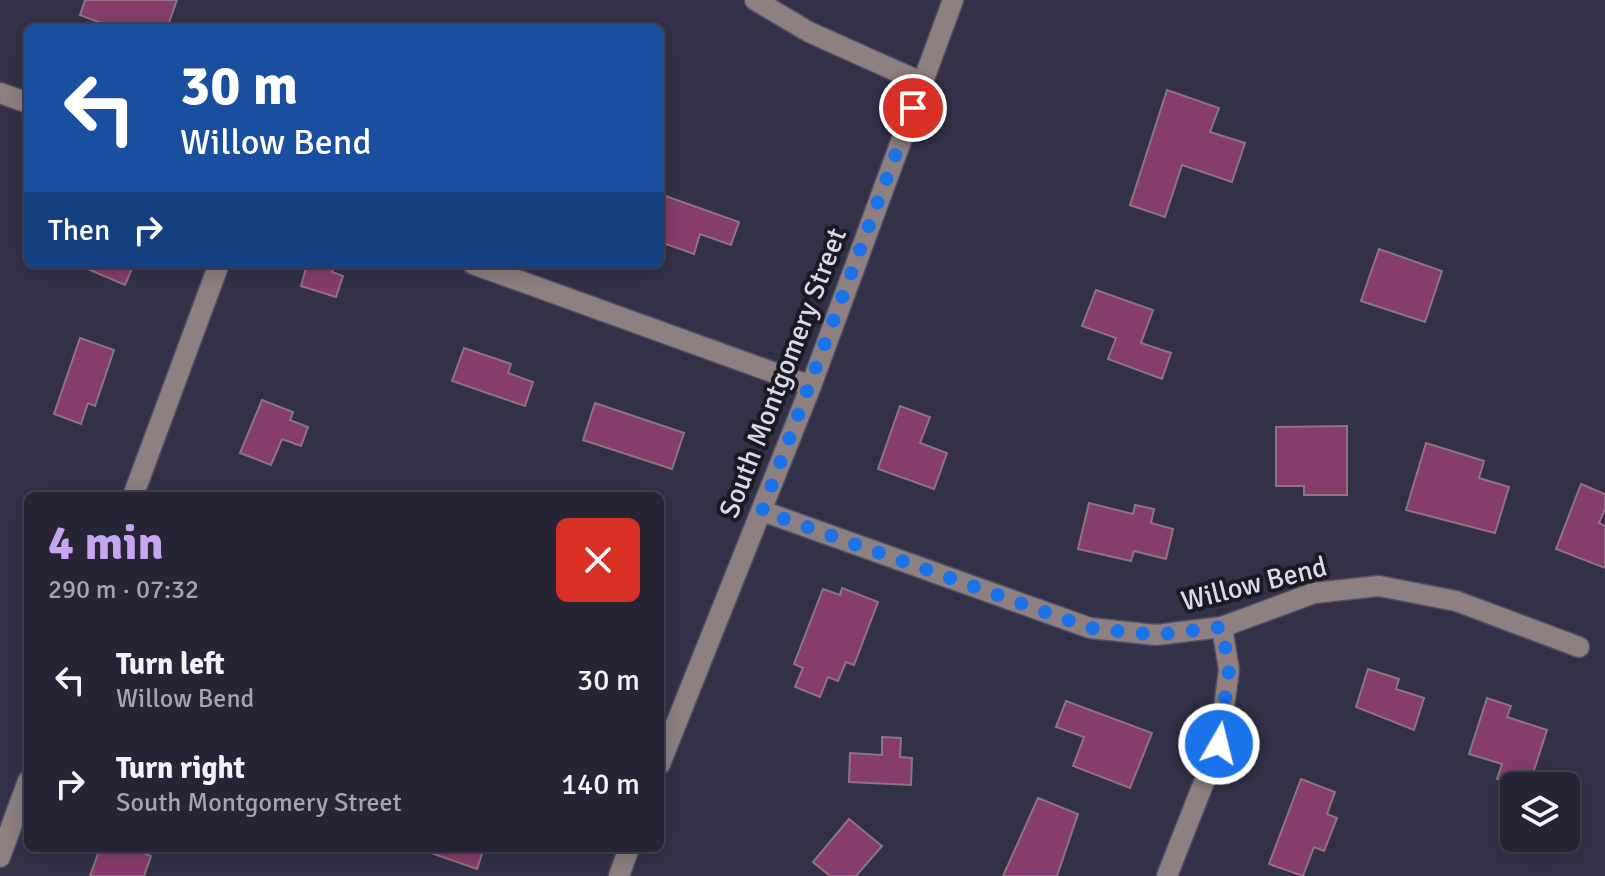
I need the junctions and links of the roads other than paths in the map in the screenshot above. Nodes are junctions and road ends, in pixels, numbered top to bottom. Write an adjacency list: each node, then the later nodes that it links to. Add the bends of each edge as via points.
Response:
1 (755, 0): 3 (street, via 809,32)
2 (953, 0): 3 (street, South Montgomery Street)
3 (923, 83): 8 (street, South Montgomery Street)
4 (0, 93): 5 (street)
5 (24, 102)
6 (218, 268): 9 (street)
7 (484, 268): 8 (street)
8 (811, 386): 10 (street, South Montgomery Street)
9 (134, 492)
10 (762, 511): 11 (street, Willow Bend, via 1090,628 1156,635); 13 (street, South Montgomery Street)
11 (1222, 627): 12 (street, Willow Bend, via 1314,593 1379,586 1456,601); 18 (street, via 1229,670 1219,744)
12 (1579, 647)
13 (664, 754)
14 (24, 792): 16 (street)
15 (628, 852): 17 (street)
16 (0, 857)
17 (619, 876)
18 (1167, 876)

